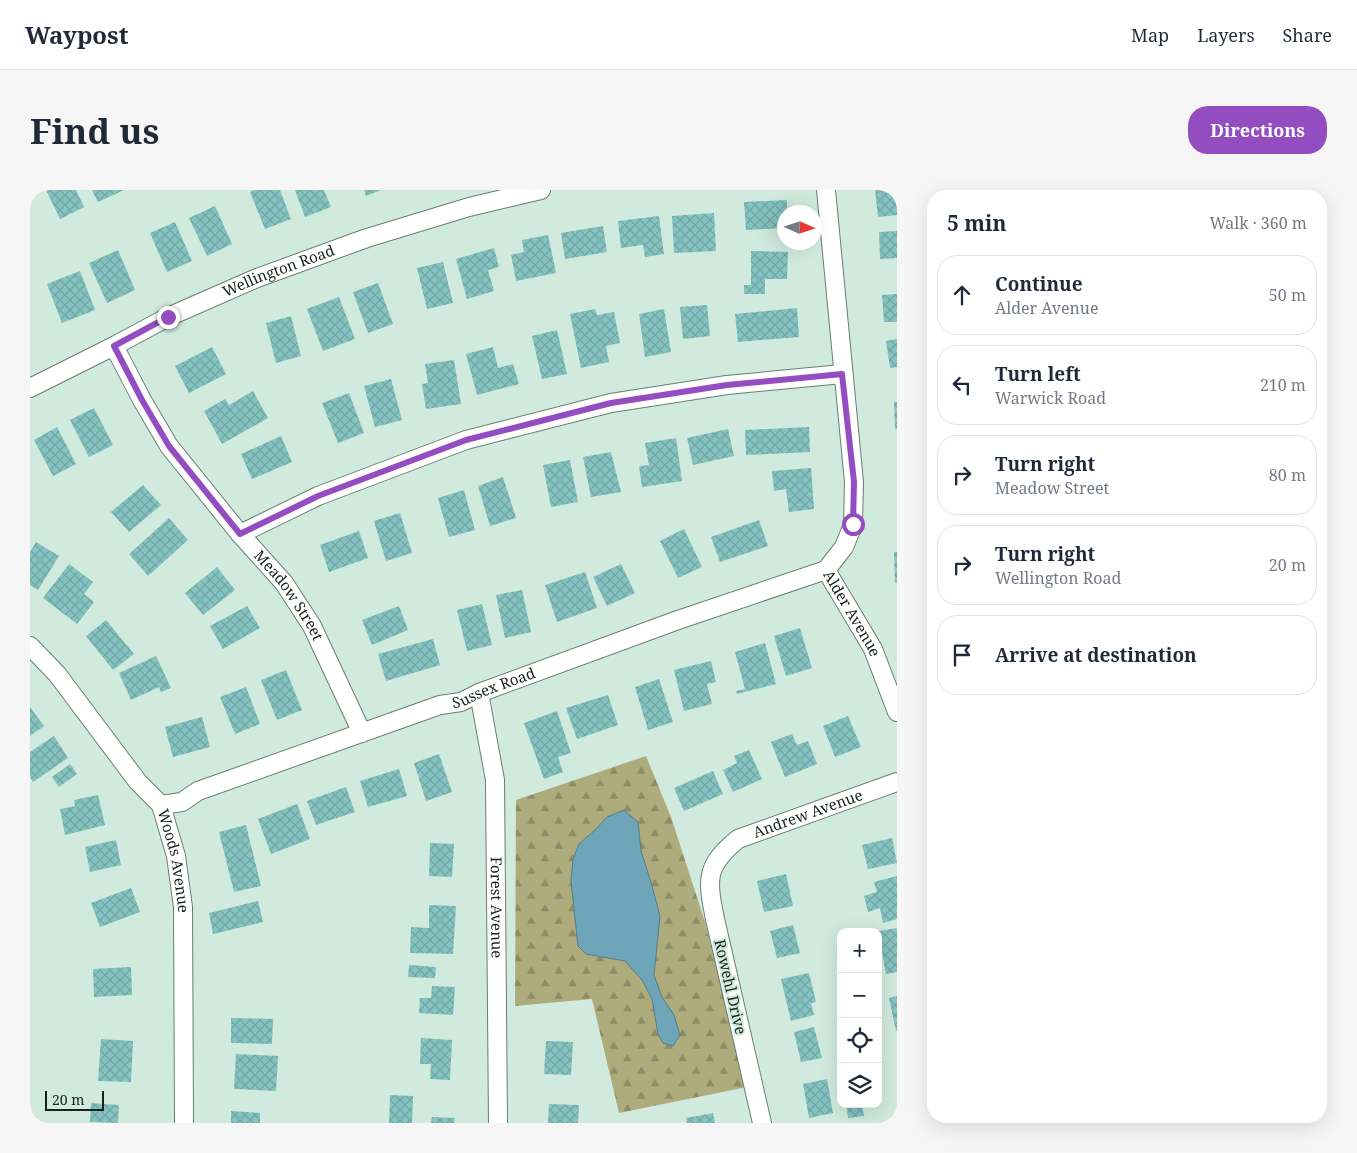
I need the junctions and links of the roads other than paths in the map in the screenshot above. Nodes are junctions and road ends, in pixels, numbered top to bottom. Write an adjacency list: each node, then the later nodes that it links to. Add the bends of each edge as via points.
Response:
1 (541, 190): 3 (street, Wellington Road, via 469,207 367,238 266,274 168,317)
2 (826, 190): 4 (street, Alder Avenue)
3 (114, 346): 5 (street, Wellington Road); 6 (street, Meadow Street, via 169,446)
4 (842, 374): 6 (street, via 727,385 611,403 466,440 318,496); 7 (street, Alder Avenue, via 854,482 853,524 844,547)
5 (30, 388)
6 (240, 534): 11 (street, Meadow Street, via 284,583 312,626)
7 (826, 570): 9 (street, Sussex Road); 10 (street, Alder Avenue, via 873,649)
8 (30, 646): 13 (street, Woods Avenue, via 58,674 138,782)
9 (479, 693): 11 (street, Sussex Road, via 461,702 440,705); 16 (street, Forest Avenue, via 495,780)
10 (897, 712)
11 (362, 733): 13 (street, Sussex Road, via 198,791 182,802)
12 (897, 782): 14 (street, Andrew Avenue, via 738,838)
13 (161, 805): 15 (street, Woods Avenue, via 176,856 183,907)
14 (722, 852): 17 (street, Rowehl Drive, via 710,878 710,894)
15 (184, 1123)
16 (498, 1123)
17 (762, 1123)

